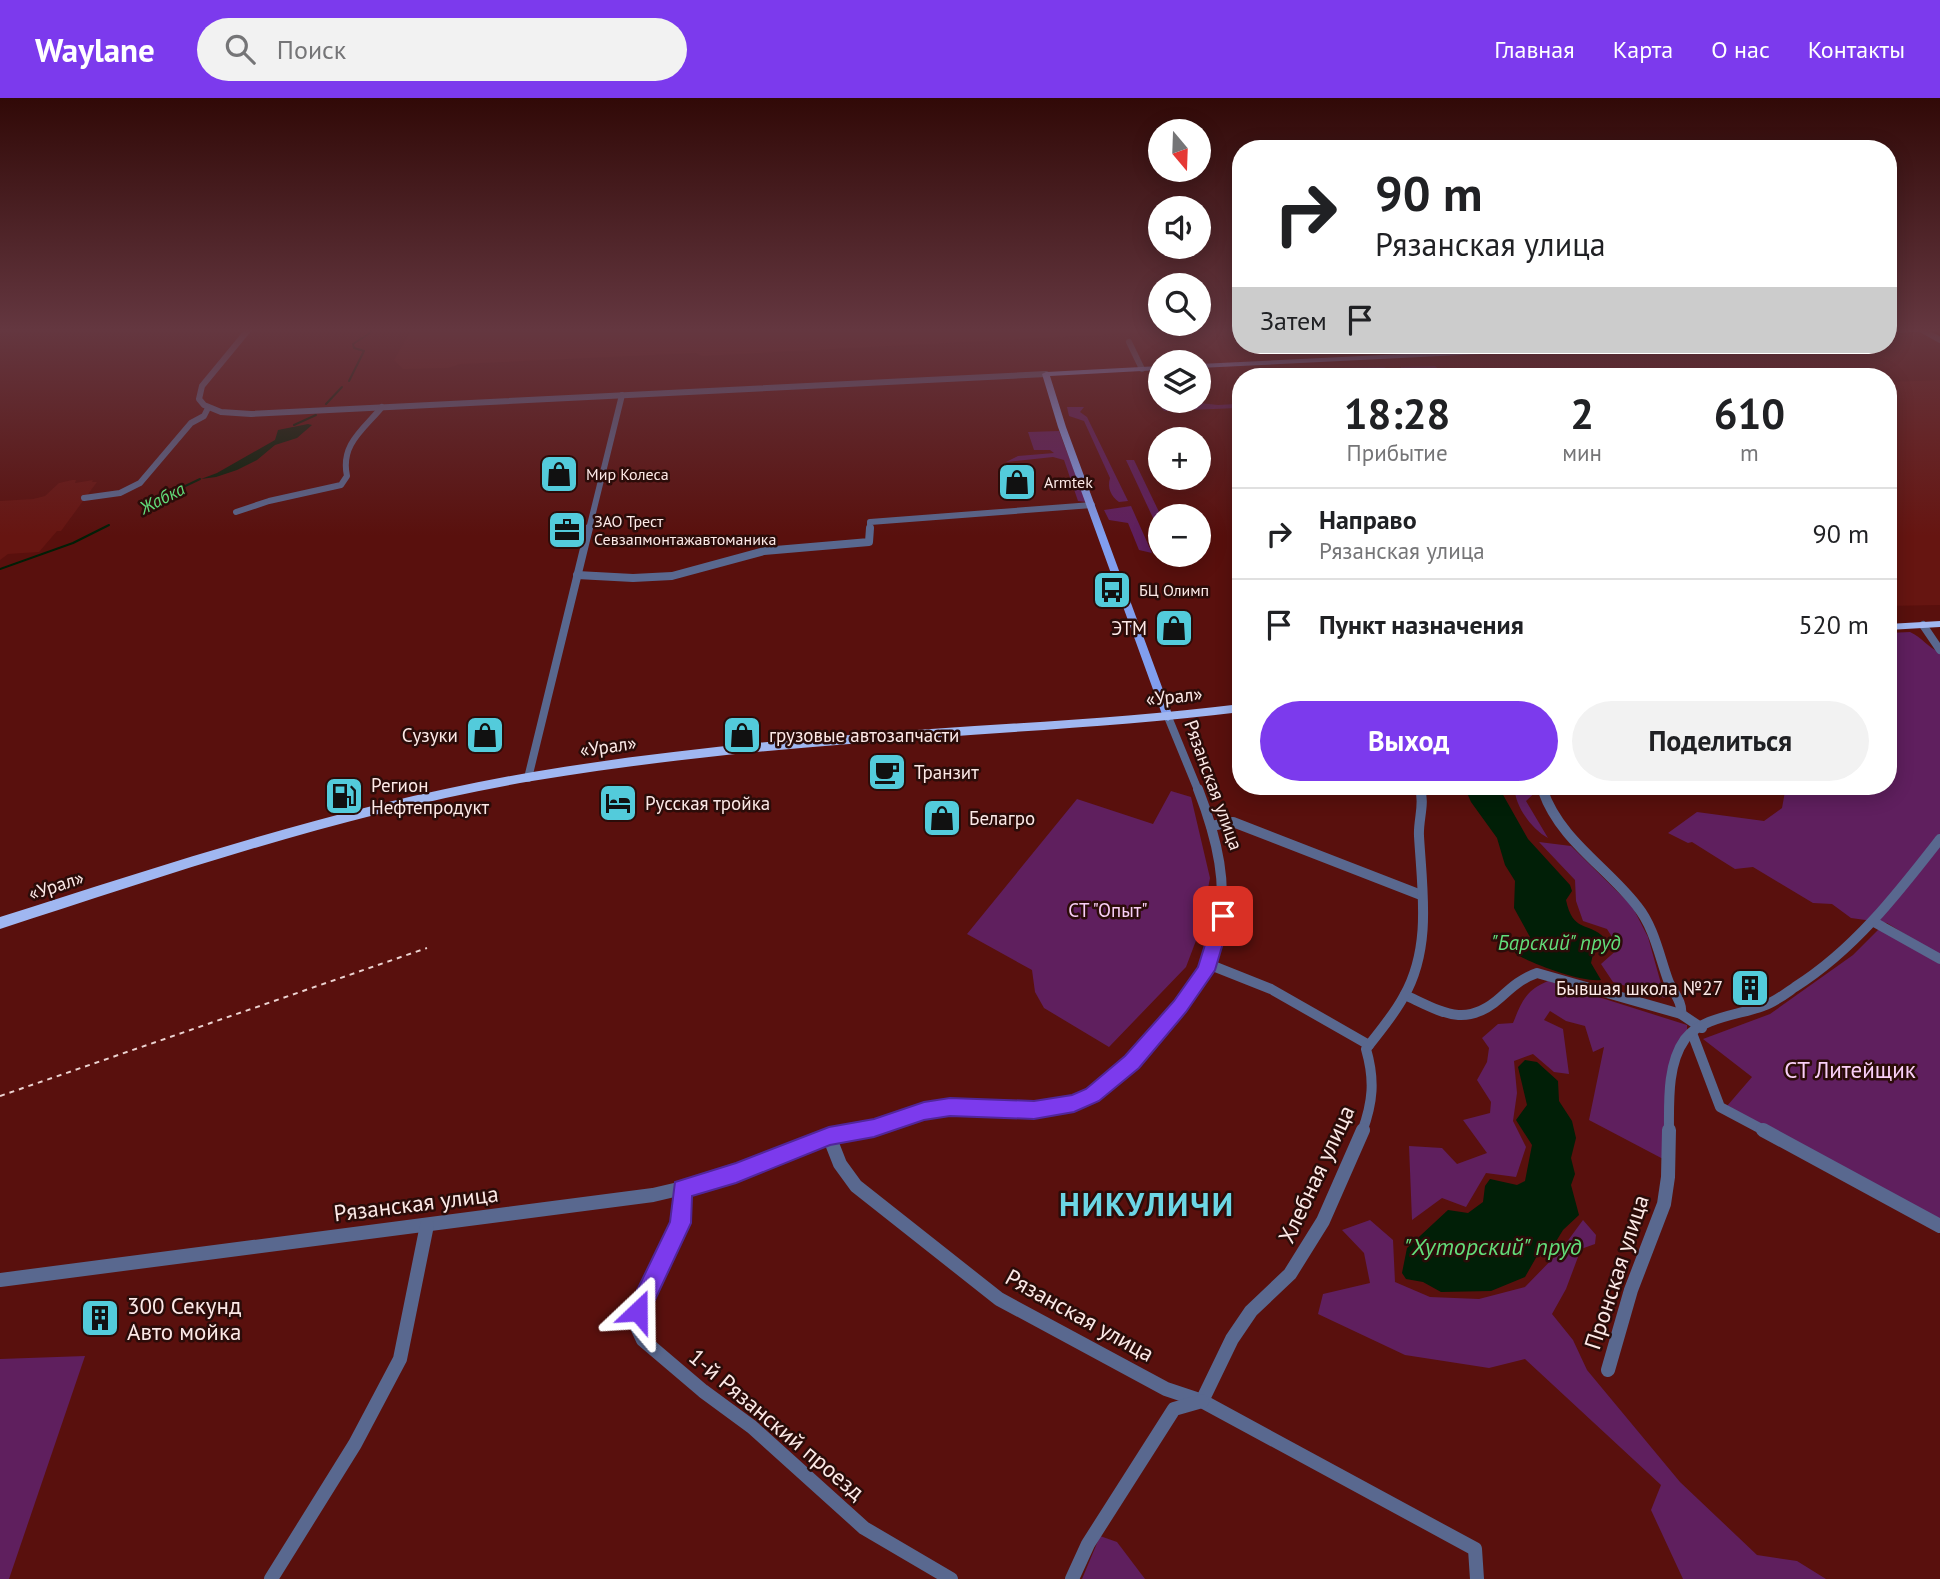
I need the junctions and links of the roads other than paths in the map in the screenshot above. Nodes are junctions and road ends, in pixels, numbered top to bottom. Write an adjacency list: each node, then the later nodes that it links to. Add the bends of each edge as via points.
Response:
1 (199, 398): 6 (street)
2 (560, 398): 5 (street)
3 (621, 398): 12 (street)
4 (1054, 398): 10 (main road)
5 (382, 407): 7 (street); 11 (street, via 348,445 347,476 341,485)
6 (208, 408): 7 (street); 8 (street)
7 (242, 414): 8 (street)
8 (199, 420): 9 (street, via 141,483 120,493)
9 (84, 498)
10 (1092, 505): 12 (street, via 870,522 869,542 764,551 672,576); 18 (main road)
11 (236, 512)
12 (578, 575): 19 (street)
13 (1940, 624): 14 (highway)
14 (1923, 625): 15 (highway); 16 (street)
15 (1897, 626)
16 (1940, 650)
17 (1232, 709): 18 (highway, «Урал»)
18 (1168, 716): 19 (highway, «Урал», via 722,751); 22 (street, Рязанская улица)
19 (528, 778): 26 (highway, «Урал», via 278,835)
20 (1422, 795): 24 (street, via 1418,825)
21 (1544, 795): 30 (street, via 1545,803 1584,851 1638,907 1653,931)
22 (1211, 826): 24 (street, via 1233,822); 28 (street, Рязанская улица, via 1225,883 1223,916)
23 (1940, 839): 25 (street)
24 (1421, 895): 29 (street, via 1421,952)
25 (1874, 922): 27 (street); 31 (street, via 1818,973 1772,1003)
26 (0, 923)
27 (1940, 959)
28 (1208, 964): 32 (street, via 1281,994); 33 (street, Рязанская улица, via 1132,1062 1093,1095 1074,1104 1034,1110 950,1107)
29 (1405, 995): 30 (street, via 1458,1017 1472,1017 1488,1011 1520,978 1537,972); 32 (street)
30 (1681, 1014): 31 (street)
31 (1697, 1030): 36 (street, via 1720,1107); 38 (street, Пронская улица, via 1675,1055 1666,1195 1633,1283)
32 (1369, 1045): 39 (street, Хлебная улица, via 1372,1104 1323,1221 1290,1274 1251,1311 1232,1339)
33 (829, 1136): 34 (street, Рязанская улица); 39 (street, Рязанская улица, via 840,1164 856,1186 999,1299 1167,1389)
34 (682, 1189): 35 (street, Рязанская улица); 41 (street, 1-й Рязанский проезд, via 680,1223 638,1311 643,1340 752,1427 864,1528)
35 (427, 1225): 37 (street, Рязанская улица); 40 (street, via 400,1359 355,1444)
36 (1940, 1226)
37 (0, 1280)
38 (1608, 1370)
39 (1202, 1401): 42 (street, via 1174,1409 1088,1544); 43 (street, Рязанская улица, via 1475,1549)
40 (271, 1579)
41 (951, 1579)
42 (1072, 1579)
43 (1477, 1579)

